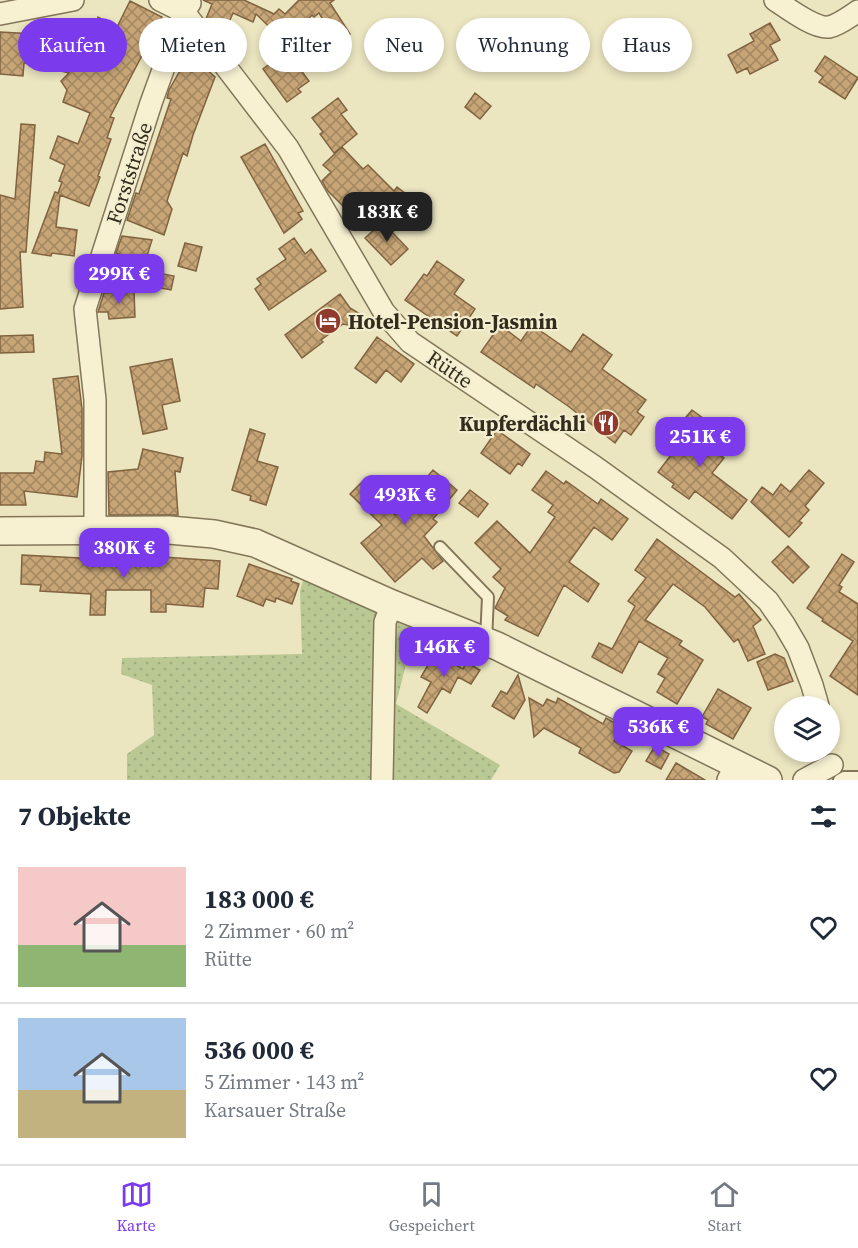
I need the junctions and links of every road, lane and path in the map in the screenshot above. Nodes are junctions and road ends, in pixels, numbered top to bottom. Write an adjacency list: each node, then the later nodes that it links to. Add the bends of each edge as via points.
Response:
1 (73, 0): 4 (street)
2 (160, 0): 5 (street, Rütte)
3 (775, 0): 6 (street, via 827,27)
4 (31, 3): 7 (street)
5 (188, 6): 8 (street, Forststraße, via 151,104 85,309 94,400); 13 (street, Rütte, via 288,148 384,312 410,342 722,558 768,601 784,624 798,648)
6 (858, 11)
7 (0, 14)
8 (95, 530): 9 (street); 11 (street, via 169,530 255,543)
9 (0, 531)
10 (440, 548): 12 (lane, via 488,597)
11 (392, 604): 12 (street); 17 (street, via 385,622)
12 (486, 642): 15 (street)
13 (815, 696)
14 (834, 769): 16 (lane, via 844,777); 19 (street)
15 (732, 772): 18 (street)
16 (858, 777)
17 (382, 780)
18 (768, 780)
19 (804, 780)

